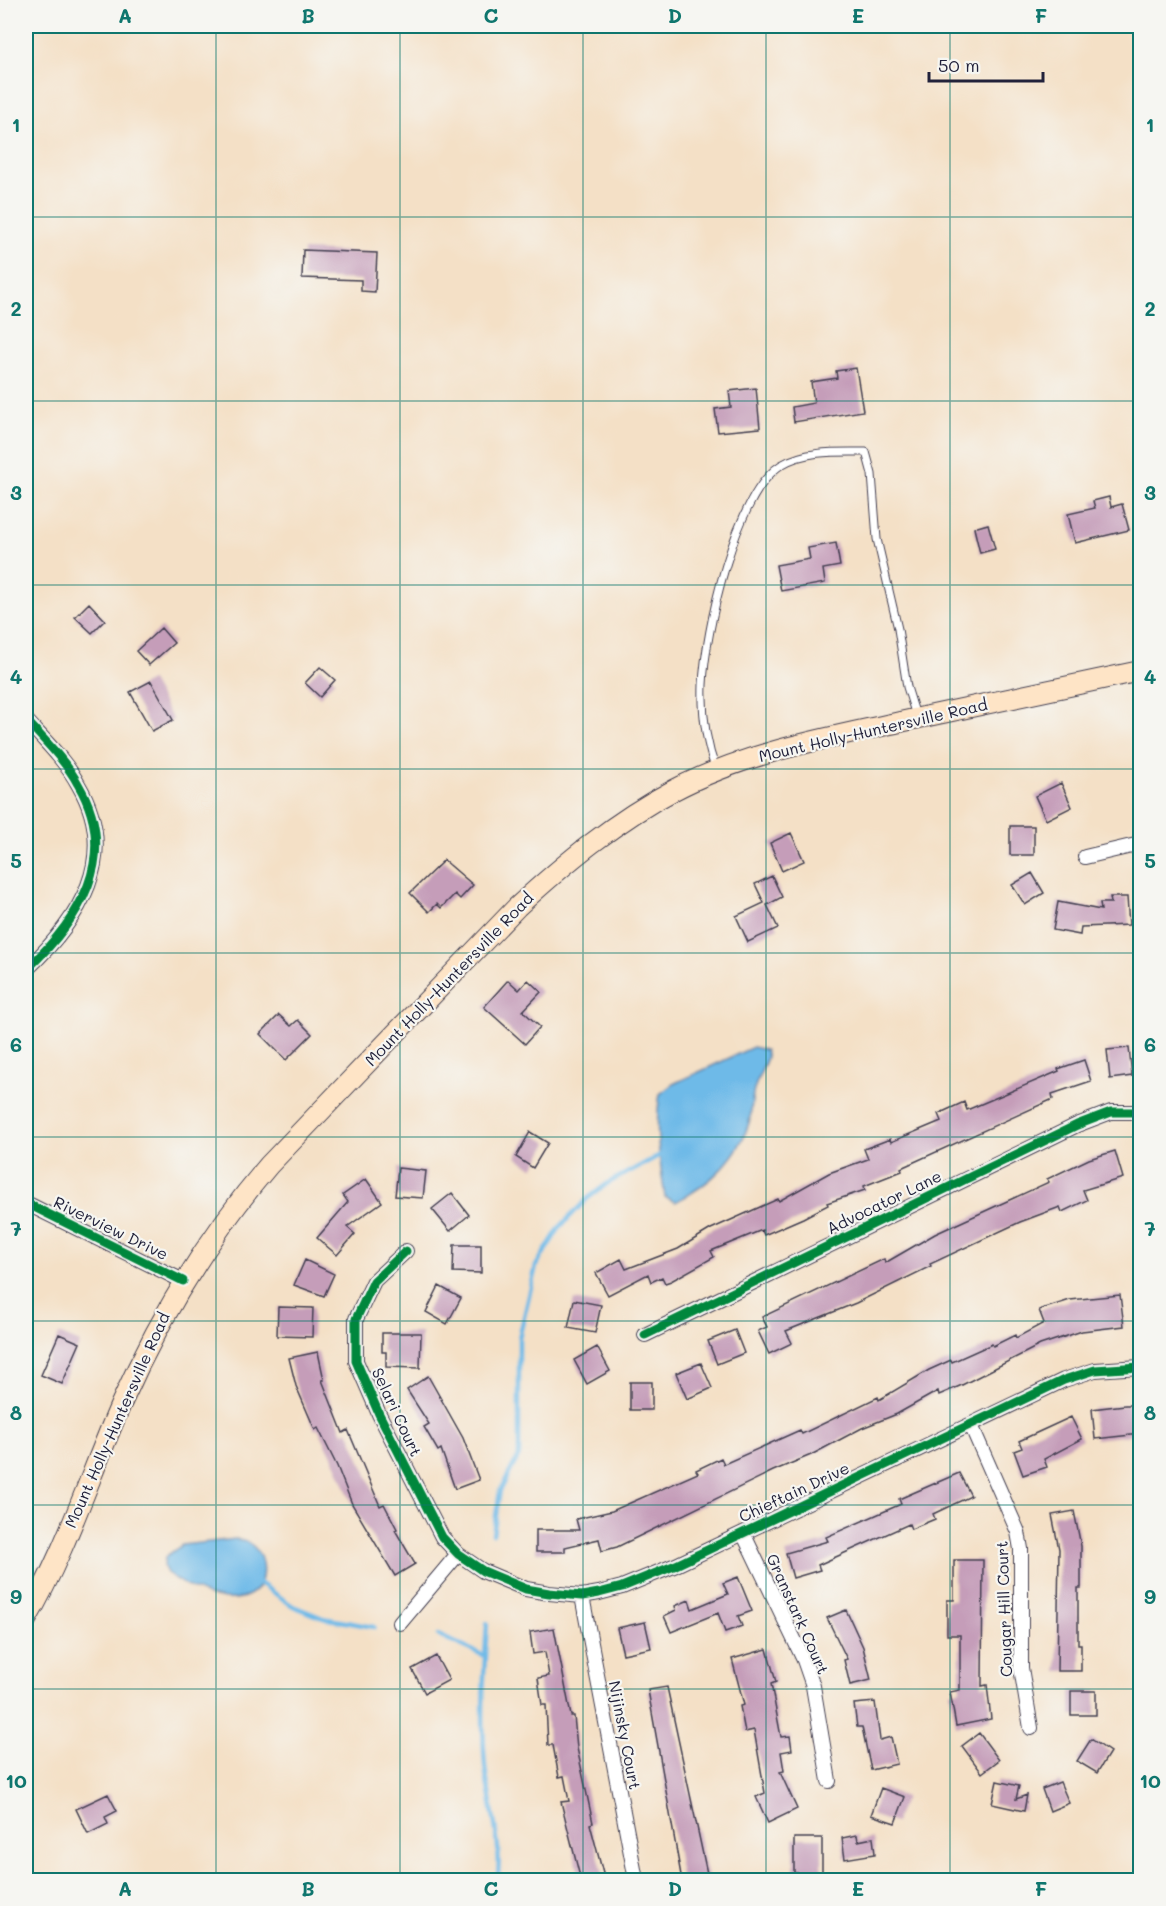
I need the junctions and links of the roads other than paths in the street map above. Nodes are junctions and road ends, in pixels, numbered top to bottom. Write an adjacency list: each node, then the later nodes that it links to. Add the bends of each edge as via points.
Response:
1 (1140, 672): 2 (main road, Mount Holly-Huntersville Road)
2 (916, 719): 4 (main road, Mount Holly-Huntersville Road, via 787,748); 4 (lane, via 877,539 872,474 866,452 810,454 791,460 770,475 737,531 726,564 703,684 708,748)
3 (26, 720): 7 (street, via 80,785 90,814 95,857 89,889 73,917 53,945)
4 (717, 771): 11 (main road, Mount Holly-Huntersville Road, via 673,790 618,823 517,907 269,1165)
5 (1140, 844): 6 (street)
6 (1085, 857)
7 (26, 970)
8 (1140, 1112): 12 (street, Advocator Lane, via 1111,1112 1077,1125)
9 (26, 1203): 11 (street, Riverview Drive)
10 (406, 1251): 16 (street, Selari Court, via 374,1281 356,1318 356,1360 435,1525)
11 (183, 1281): 18 (main road, Mount Holly-Huntersville Road, via 140,1363)
12 (645, 1335)
13 (1140, 1367): 14 (street, Chieftain Drive, via 1095,1370 1064,1380)
14 (971, 1425): 15 (street, Chieftain Drive); 20 (street, Cougar Hill Court, via 1018,1532 1021,1668)
15 (743, 1533): 17 (street, Chieftain Drive, via 622,1587); 21 (street, Granstark Court, via 804,1660 813,1686)
16 (458, 1554): 17 (street, Chieftain Drive, via 526,1589); 19 (street)
17 (582, 1596): 22 (street, Nijinsky Court)
18 (26, 1620)
19 (400, 1623)
20 (1031, 1728)
21 (829, 1781)
22 (636, 1881)

